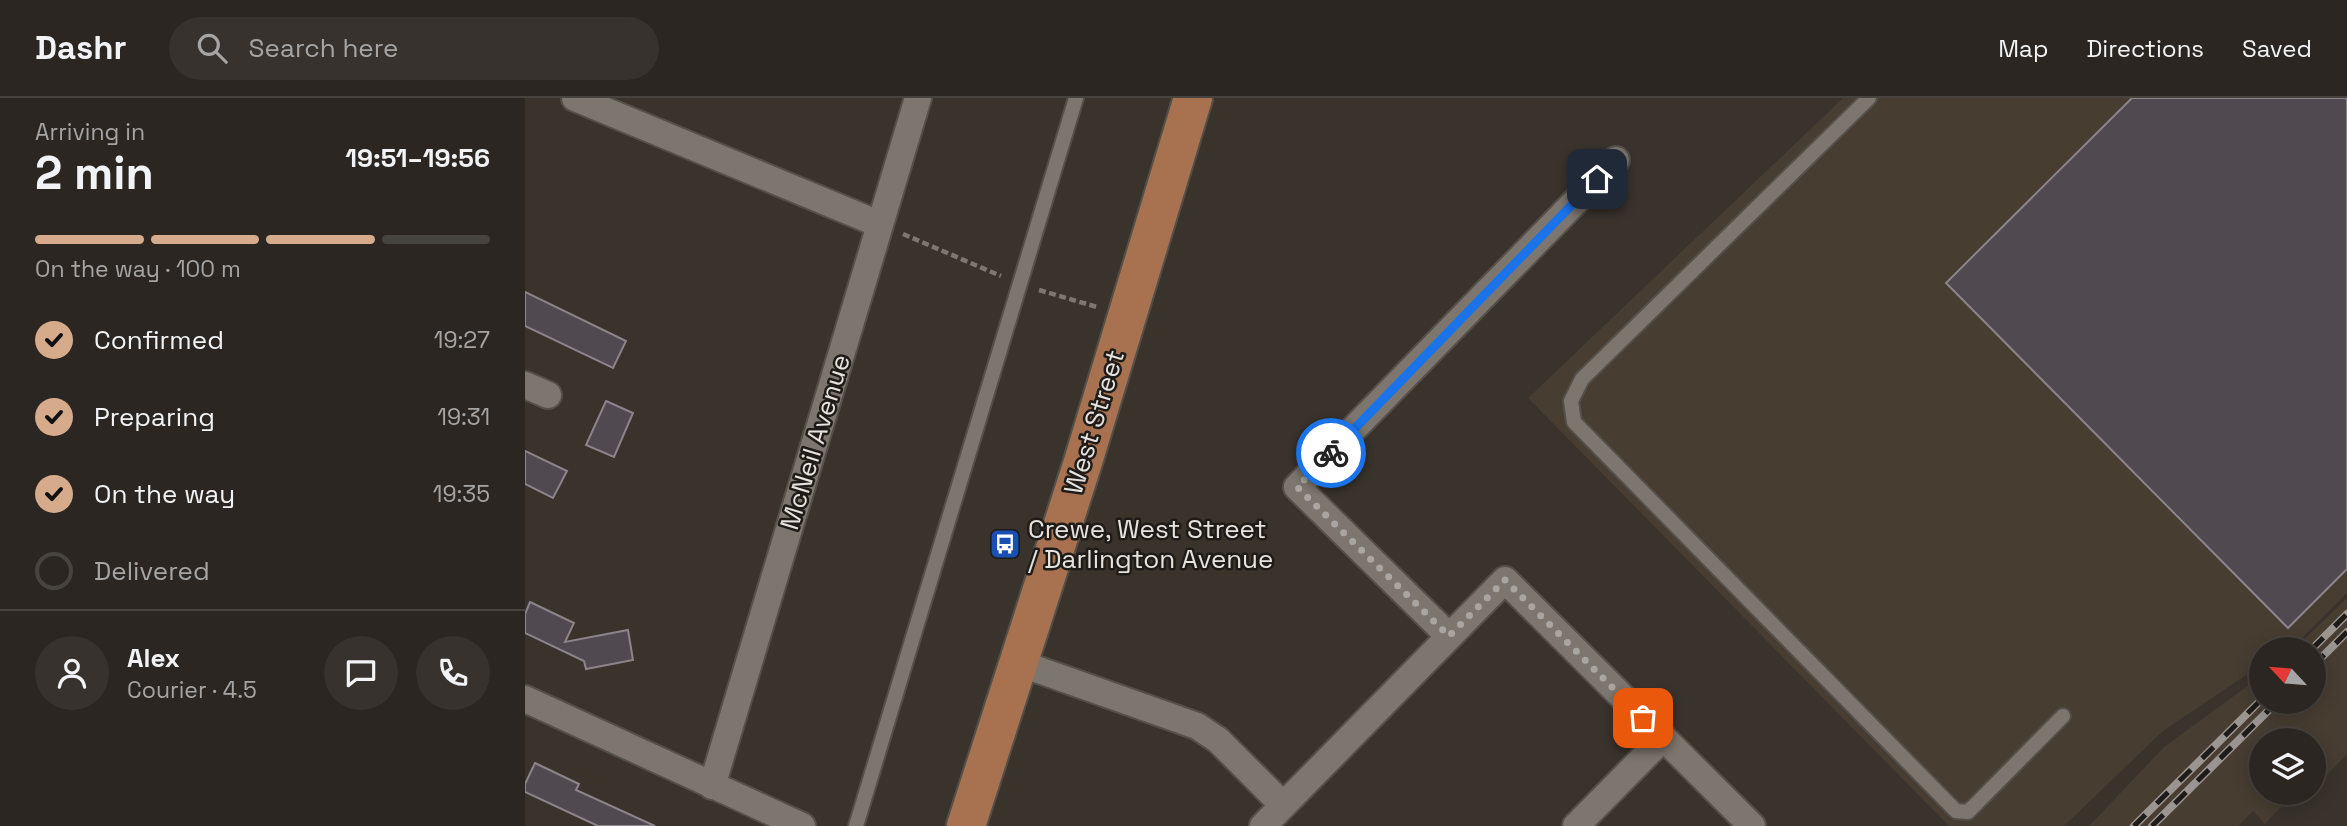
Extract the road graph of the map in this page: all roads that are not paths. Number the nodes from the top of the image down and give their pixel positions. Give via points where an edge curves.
1 (575, 98) edge
2 (918, 98) edge
3 (1076, 98) edge
4 (1193, 98) edge
5 (1869, 98) edge
6 (616, 107) edge
7 (1616, 160) dead end
8 (880, 224) junction
9 (1449, 636) junction
10 (1019, 663) junction
11 (525, 699) edge
12 (2063, 716) dead end
13 (1663, 737) junction
14 (712, 786) junction
15 (1283, 805) junction
16 (802, 826) edge
17 (856, 826) edge
18 (966, 826) edge
19 (1263, 826) edge
20 (1576, 826) edge
21 (1752, 826) edge

1 - 6 street
2 - 8 street, McNeil Avenue
3 - 17 lane
4 - 10 main road, West Street
5 - 12 lane via 1582,379 1571,401 1574,422 1957,811 1968,812
6 - 8 street
7 - 9 street via 1297,487
8 - 14 street, McNeil Avenue
9 - 13 street via 1505,580
9 - 15 street
10 - 15 street via 1197,726 1218,740
10 - 18 main road, West Street
11 - 14 street
13 - 20 street
13 - 21 street
14 - 16 street
15 - 19 street

